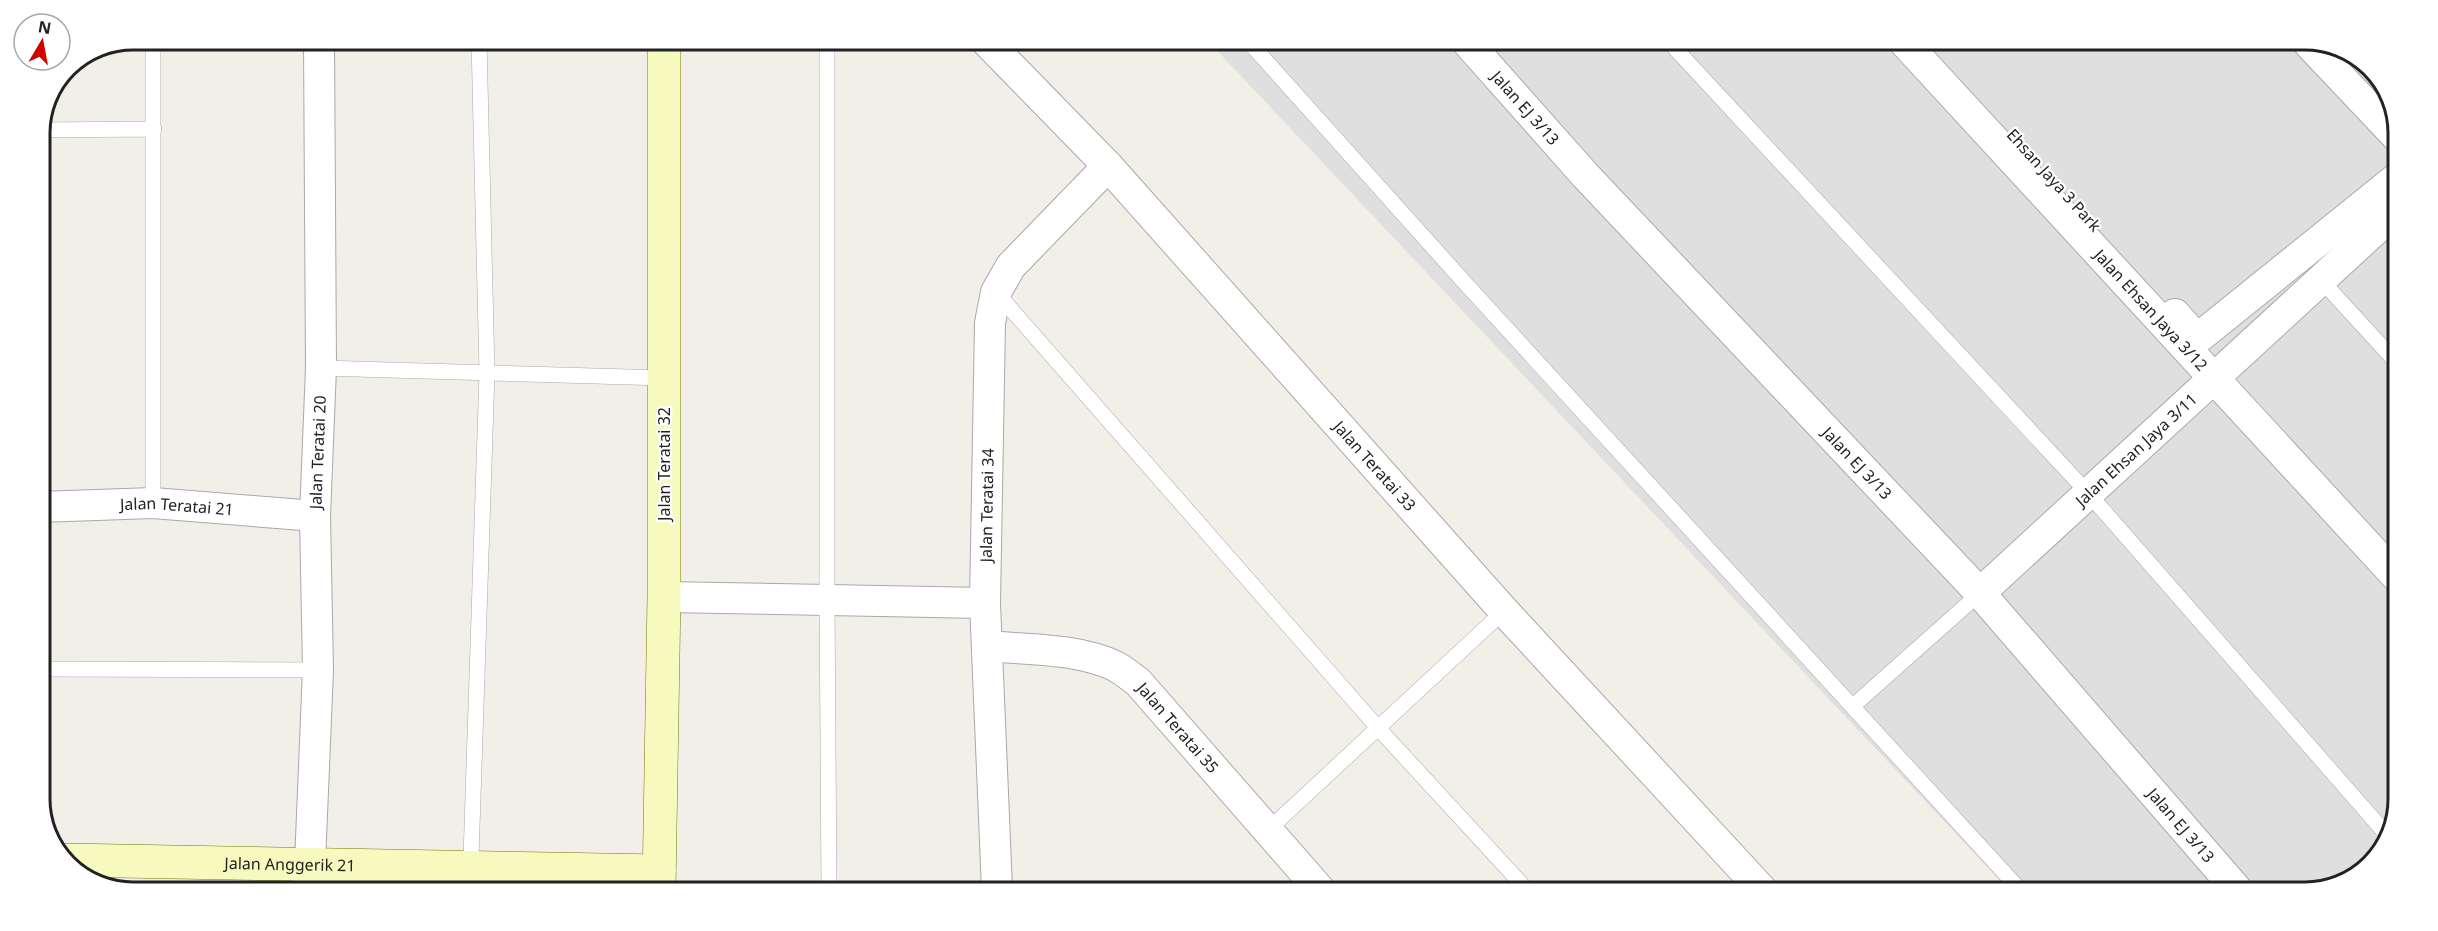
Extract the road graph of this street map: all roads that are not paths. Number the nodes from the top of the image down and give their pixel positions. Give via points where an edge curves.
1 (153, 50) edge
2 (319, 50) edge
3 (478, 50) edge
4 (664, 50) edge
5 (826, 50) edge
6 (995, 50) edge
7 (1256, 50) edge
8 (1474, 50) edge
9 (1677, 50) edge
10 (1911, 50) edge
11 (1936, 50) edge
12 (2316, 50) edge
13 (2388, 127) edge
14 (154, 129) junction
15 (50, 130) edge
16 (1108, 166) junction
17 (2388, 185) edge
18 (2388, 218) edge
19 (2321, 280) junction
20 (996, 292) junction
21 (2388, 353) edge
22 (321, 368) junction
23 (487, 373) junction
24 (664, 378) junction
25 (2214, 379) junction
26 (2088, 493) junction
27 (153, 503) junction
28 (50, 507) edge
29 (315, 516) junction
30 (2388, 567) edge
31 (1980, 593) junction
32 (664, 597) junction
33 (826, 600) junction
34 (986, 603) junction
35 (1504, 611) junction
36 (988, 646) junction
37 (50, 669) edge
38 (318, 670) junction
39 (1853, 706) junction
40 (1378, 728) junction
41 (2382, 829) edge
42 (1267, 831) junction
43 (78, 861) edge
44 (309, 876) edge
45 (470, 878) edge
46 (659, 879) edge
47 (830, 882) edge
48 (997, 882) edge
49 (1313, 882) edge
50 (1520, 882) edge
51 (1755, 882) edge
52 (2012, 882) edge
53 (2230, 882) edge

1 - 14 lane
2 - 22 street, Jalan Teratai 20
3 - 23 lane
4 - 24 street, Jalan Teratai 32
5 - 33 lane
6 - 16 street, Jalan Teratai 33
7 - 39 lane
8 - 31 street, Jalan EJ 3/13 via 1585,174
9 - 26 lane
10 - 25 street, Jalan Ehsan Jaya 3/12
11 - 17 street, Ehsan Jaya 3 Park via 2197,339
12 - 13 street
14 - 15 lane
14 - 27 lane
16 - 20 street, Jalan Teratai 34 via 1011,266
16 - 35 street, Jalan Teratai 33
18 - 19 street, Jalan Ehsan Jaya 3/11
19 - 21 lane
19 - 25 street, Jalan Ehsan Jaya 3/11
20 - 34 street, Jalan Teratai 34 via 990,323
20 - 40 lane
22 - 23 lane
22 - 29 street, Jalan Teratai 20
23 - 24 lane
23 - 45 lane
24 - 32 street, Jalan Teratai 32
25 - 26 street, Jalan Ehsan Jaya 3/11
25 - 30 street, Jalan Ehsan Jaya 3/12
26 - 31 street, Jalan Ehsan Jaya 3/11
26 - 41 lane
27 - 28 street, Jalan Teratai 21
27 - 29 street, Jalan Teratai 21
29 - 38 street, Jalan Teratai 20
31 - 39 lane
31 - 53 street, Jalan EJ 3/13
32 - 33 street
32 - 46 street, Jalan Teratai 32
33 - 34 street
33 - 47 lane
34 - 36 street, Jalan Teratai 34
35 - 40 lane
35 - 51 street, Jalan Teratai 33
36 - 42 street, Jalan Teratai 35 via 1072,653 1117,667 1138,682
36 - 48 street, Jalan Teratai 34
37 - 38 lane
38 - 44 street, Jalan Teratai 20
39 - 52 lane
40 - 42 lane
40 - 50 lane
42 - 49 street, Jalan Teratai 35
43 - 44 street, Jalan Anggerik 21
44 - 45 street, Jalan Anggerik 21
45 - 46 street, Jalan Anggerik 21

